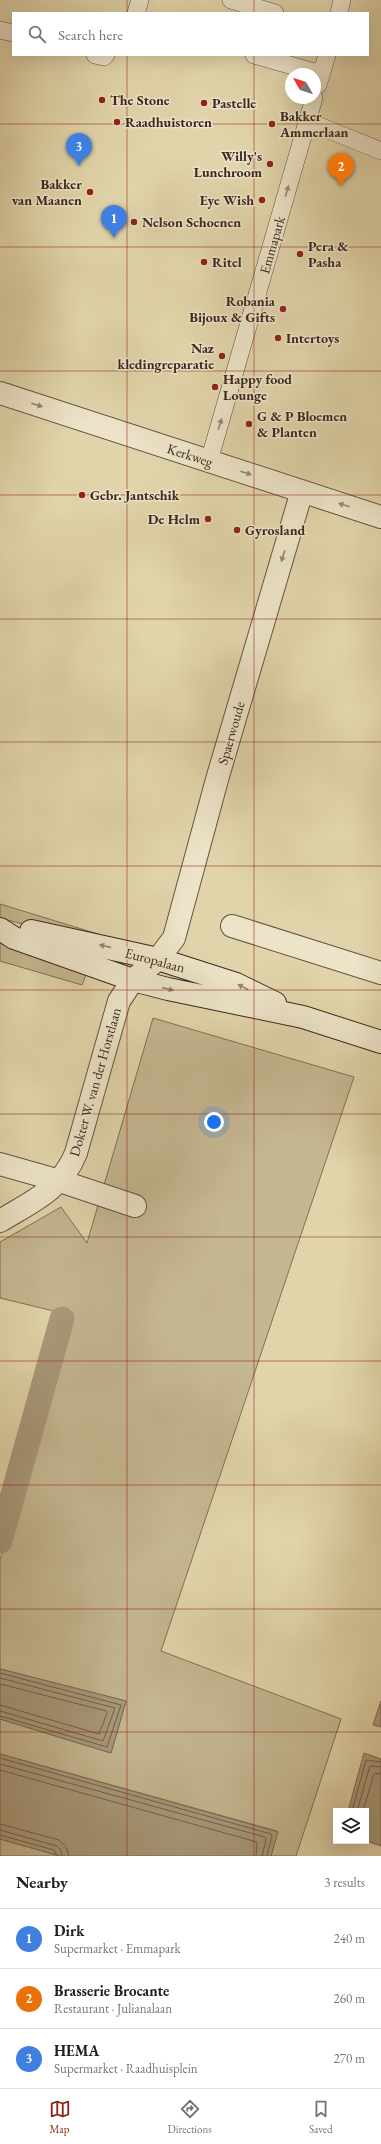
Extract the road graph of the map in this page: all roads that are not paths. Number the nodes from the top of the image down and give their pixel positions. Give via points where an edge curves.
1 (140, 0) edge
2 (231, 0) edge
3 (342, 0) edge
4 (136, 12) edge
5 (272, 12) edge
6 (339, 12) edge
7 (0, 30) edge
8 (12, 33) edge
9 (258, 56) edge
10 (327, 56) edge
11 (300, 68) edge
12 (321, 74) edge
13 (312, 104) edge
14 (307, 122) junction
15 (381, 151) edge
16 (0, 393) edge
17 (209, 461) junction
18 (302, 491) junction
19 (381, 517) edge
20 (232, 926) dead end
21 (0, 929) edge
22 (147, 969) junction
23 (381, 973) edge
24 (302, 1017) junction
25 (381, 1042) edge
26 (0, 1164) edge
27 (60, 1181) junction
28 (135, 1206) dead end
29 (0, 1221) edge

1 - 4 street
2 - 5 street
3 - 6 street
7 - 8 street
9 - 11 street
10 - 12 street
13 - 14 street, Emmapark
14 - 15 street
17 -> 14 street, Emmapark
16 -> 17 street, Kerkweg
17 -> 18 street, Kerkweg
19 -> 18 street, Kerkweg
18 -> 22 street, Spaerwoude via 218,776 182,915 174,938
20 - 23 street
21 - 22 street, Europalaan via 14,938
22 -> 21 street, Europalaan via 74,939 13,928
24 -> 22 street, Europalaan via 236,984
22 -> 24 street, Europalaan via 168,989
22 - 27 street, Dokter W. van der Horstlaan via 119,1001 76,1153
24 - 25 street, Europalaan
26 - 27 street
27 - 28 street
27 - 29 street, Dokter W. van der Horstlaan

